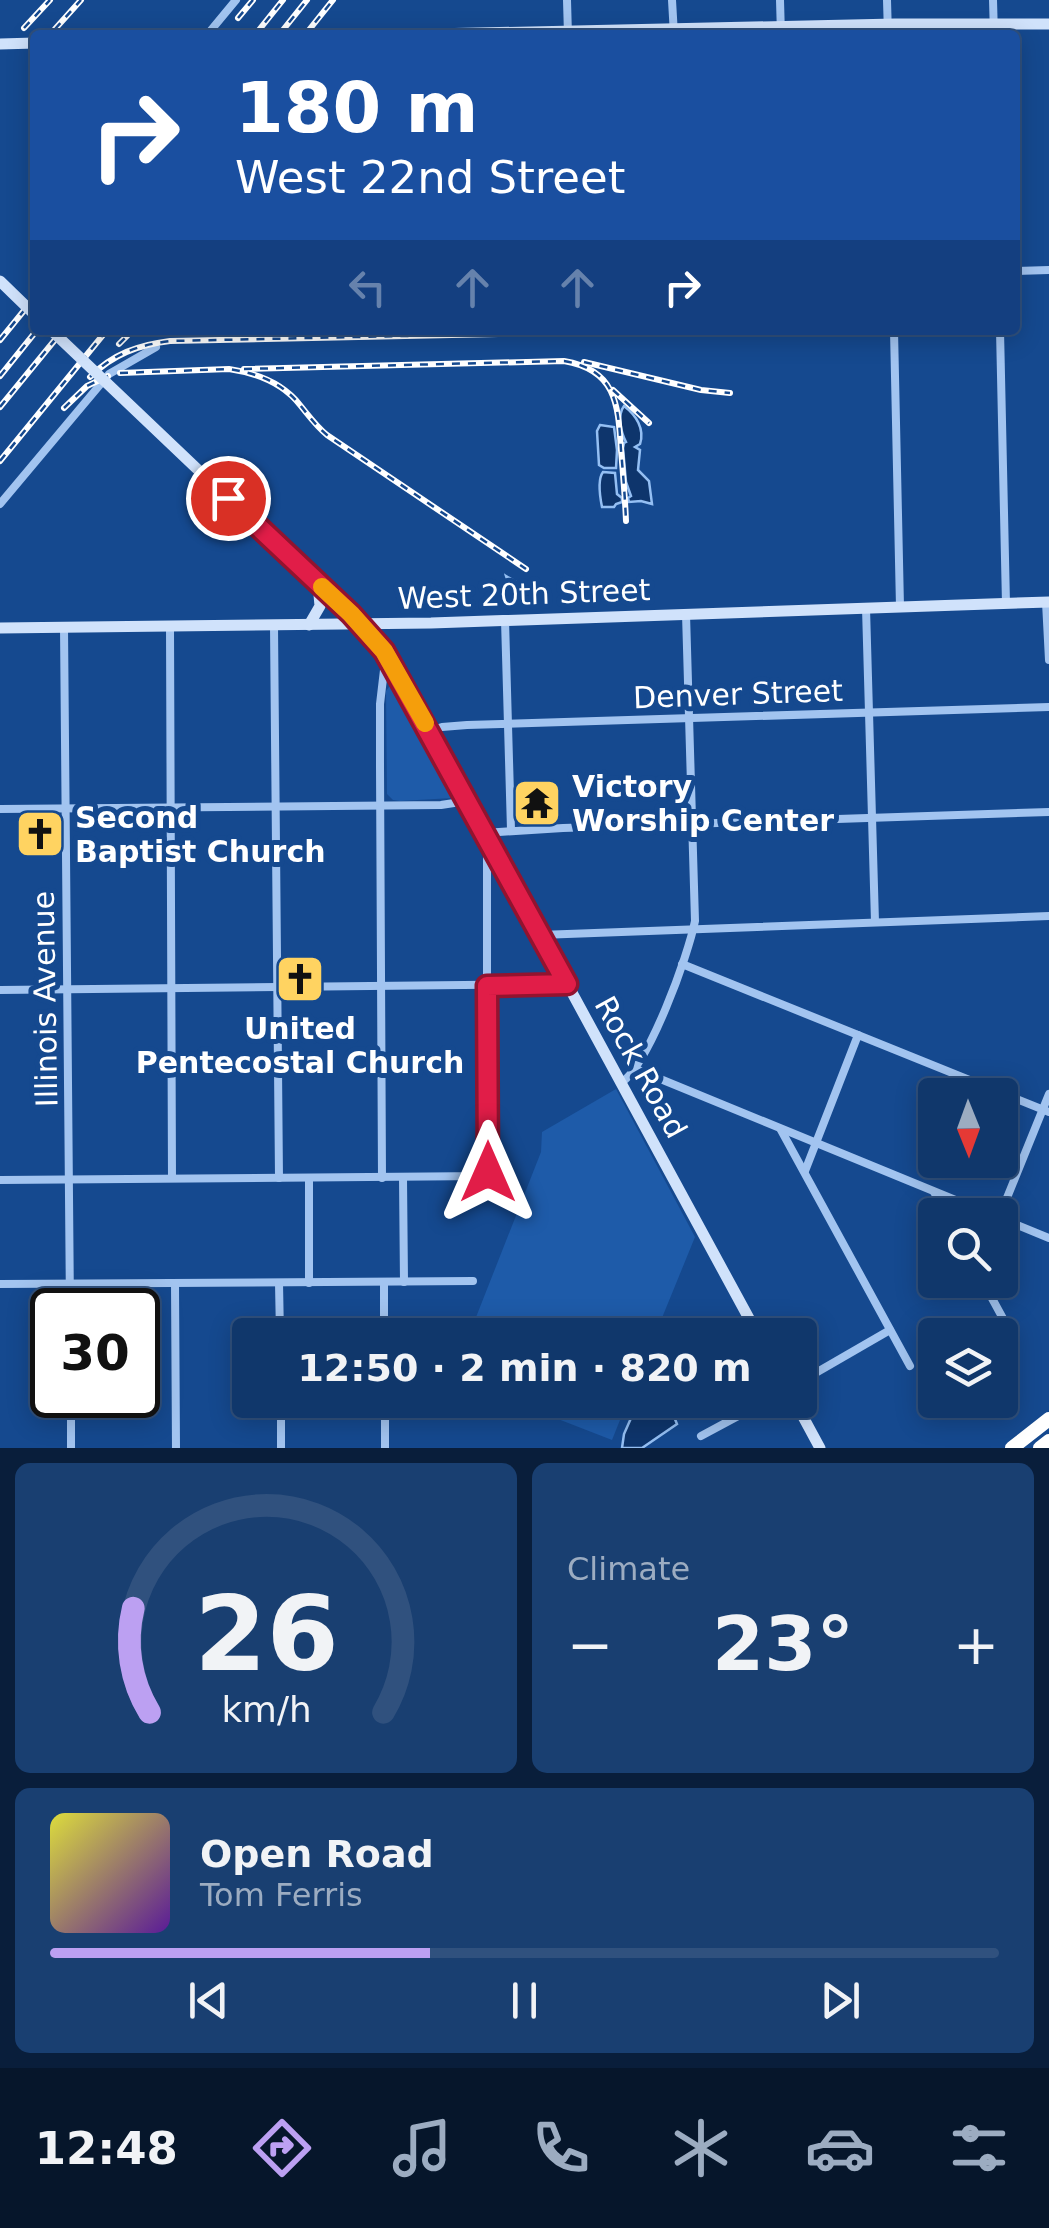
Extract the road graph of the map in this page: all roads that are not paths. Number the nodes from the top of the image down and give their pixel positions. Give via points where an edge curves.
1 (236, 0) edge
2 (567, 0) edge
3 (672, 0) edge
4 (780, 0) edge
5 (887, 0) edge
6 (993, 0) edge
7 (1049, 21) edge
8 (994, 26) edge
9 (211, 30) edge
10 (568, 30) edge
11 (673, 30) edge
12 (781, 30) edge
13 (888, 30) edge
14 (30, 43) edge
15 (0, 44) edge
16 (1049, 270) edge
17 (1020, 271) edge
18 (0, 282) edge
19 (30, 311) edge
20 (55, 335) edge
21 (894, 335) edge
22 (1000, 335) edge
23 (156, 347) dead end
24 (0, 504) edge
25 (318, 583) junction
26 (1048, 602) edge
27 (1006, 604) junction
28 (900, 607) junction
29 (866, 608) junction
30 (686, 614) junction
31 (505, 620) junction
32 (360, 624) junction
33 (309, 625) junction
34 (274, 626) junction
35 (64, 627) junction
36 (170, 627) junction
37 (0, 628) edge
38 (1049, 660) edge
39 (384, 670) dead end
40 (1049, 707) edge
41 (870, 712) junction
42 (690, 718) junction
43 (508, 724) junction
44 (430, 731) junction
45 (467, 801) junction
46 (380, 805) junction
47 (275, 807) junction
48 (66, 808) junction
49 (172, 808) junction
50 (0, 809) edge
51 (1049, 812) edge
52 (873, 818) junction
53 (693, 823) junction
54 (511, 830) junction
55 (484, 833) junction
56 (487, 858) dead end
57 (1049, 916) edge
58 (876, 922) junction
59 (694, 928) junction
60 (540, 935) junction
61 (682, 964) junction
62 (567, 984) junction
63 (381, 986) junction
64 (487, 986) junction
65 (172, 988) junction
66 (277, 988) junction
67 (68, 989) junction
68 (0, 990) edge
69 (858, 1036) junction
70 (636, 1069) junction
71 (621, 1083) junction
72 (1049, 1094) edge
73 (1045, 1111) edge
74 (781, 1130) junction
75 (815, 1144) junction
76 (804, 1172) junction
77 (172, 1178) junction
78 (279, 1178) junction
79 (309, 1178) junction
80 (382, 1178) junction
81 (403, 1178) junction
82 (69, 1179) junction
83 (0, 1180) edge
84 (934, 1192) junction
85 (937, 1198) edge
86 (949, 1198) edge
87 (1008, 1198) edge
88 (1018, 1225) edge
89 (1049, 1238) edge
90 (473, 1281) dead end
91 (384, 1282) junction
92 (404, 1282) junction
93 (279, 1283) junction
94 (309, 1283) junction
95 (0, 1284) edge
96 (70, 1284) junction
97 (175, 1284) junction
98 (70, 1288) edge
99 (280, 1318) edge
100 (384, 1318) edge
101 (749, 1318) edge
102 (890, 1330) junction
103 (910, 1366) dead end
104 (817, 1372) edge
105 (71, 1418) edge
106 (281, 1418) edge
107 (385, 1418) edge
108 (735, 1418) edge
109 (804, 1418) edge
110 (1049, 1418) edge
111 (702, 1436) dead end
112 (1049, 1441) edge
113 (71, 1448) edge
114 (176, 1448) edge
115 (281, 1448) edge
116 (386, 1448) edge
117 (820, 1448) edge
118 (1012, 1448) edge
119 (1040, 1448) edge

1 - 9 street
2 - 10 street
3 - 11 street
4 - 12 street
5 - 13 street
6 - 8 street
7 - 8 street
8 - 13 street
14 - 15 street
16 - 17 street
18 - 19 street, bridge
20 - 25 street, Rock Road, bridge
21 - 28 street
22 - 27 street
23 - 24 street via 106,376
25 - 32 street, Rock Road
25 - 33 street via 320,606
26 - 27 street, West 20th Street
26 - 38 street
27 - 28 street, West 20th Street
28 - 29 street, West 20th Street
29 - 30 street, West 20th Street
29 - 41 street
30 - 31 street, West 20th Street
30 - 42 street
31 - 32 street, West 20th Street
31 - 43 street
32 - 33 street, West 20th Street
32 - 44 street, Rock Road via 394,665
33 - 34 street, West 20th Street
34 - 36 street, West 20th Street
34 - 47 street
35 - 36 street, West 20th Street
35 - 37 street, West 20th Street
35 - 48 street, Illinois Avenue
36 - 49 street
39 - 46 street
40 - 41 street, Denver Street
41 - 42 street, Denver Street
41 - 52 street
42 - 43 street, Denver Street
42 - 53 street
43 - 44 street, Denver Street
43 - 54 street
44 - 45 street, Rock Road
45 - 46 street
45 - 55 street, Rock Road
46 - 47 street
46 - 63 street
47 - 49 street
47 - 66 street
48 - 49 street
48 - 50 street
48 - 67 street, Illinois Avenue
49 - 65 street
51 - 52 street
52 - 53 street
52 - 58 street
53 - 54 street
53 - 59 street
54 - 55 street
55 - 60 street, Rock Road
56 - 64 street
57 - 58 street
58 - 59 street
59 - 60 street
59 - 61 street
60 - 62 street, Rock Road
61 - 69 street
61 - 70 street
62 - 64 street
62 - 71 street, Rock Road
63 - 64 street
63 - 66 street
63 - 80 street
64 - 81 street via 486,1174
65 - 66 street
65 - 67 street
65 - 77 street
66 - 78 street
67 - 68 street
67 - 82 street, Illinois Avenue
69 - 73 street
69 - 75 street
70 - 71 street
70 - 74 street
71 - 101 street, Rock Road
72 - 73 street
73 - 87 street
74 - 75 street
74 - 76 street
75 - 76 street
75 - 84 street
76 - 102 street
77 - 78 street
77 - 82 street
78 - 79 street
79 - 80 street
79 - 94 street
80 - 81 street
81 - 92 street
82 - 83 street
82 - 96 street, Illinois Avenue
84 - 85 street
84 - 86 street
88 - 89 street
90 - 92 street
91 - 92 street
91 - 94 street
91 - 100 street
93 - 94 street
93 - 97 street
93 - 99 street
95 - 96 street
96 - 97 street
96 - 98 street, Illinois Avenue
97 - 114 street
102 - 103 street
102 - 104 street
105 - 113 street
106 - 115 street
107 - 116 street
108 - 111 street
109 - 117 street
110 - 118 highway
112 - 119 highway

